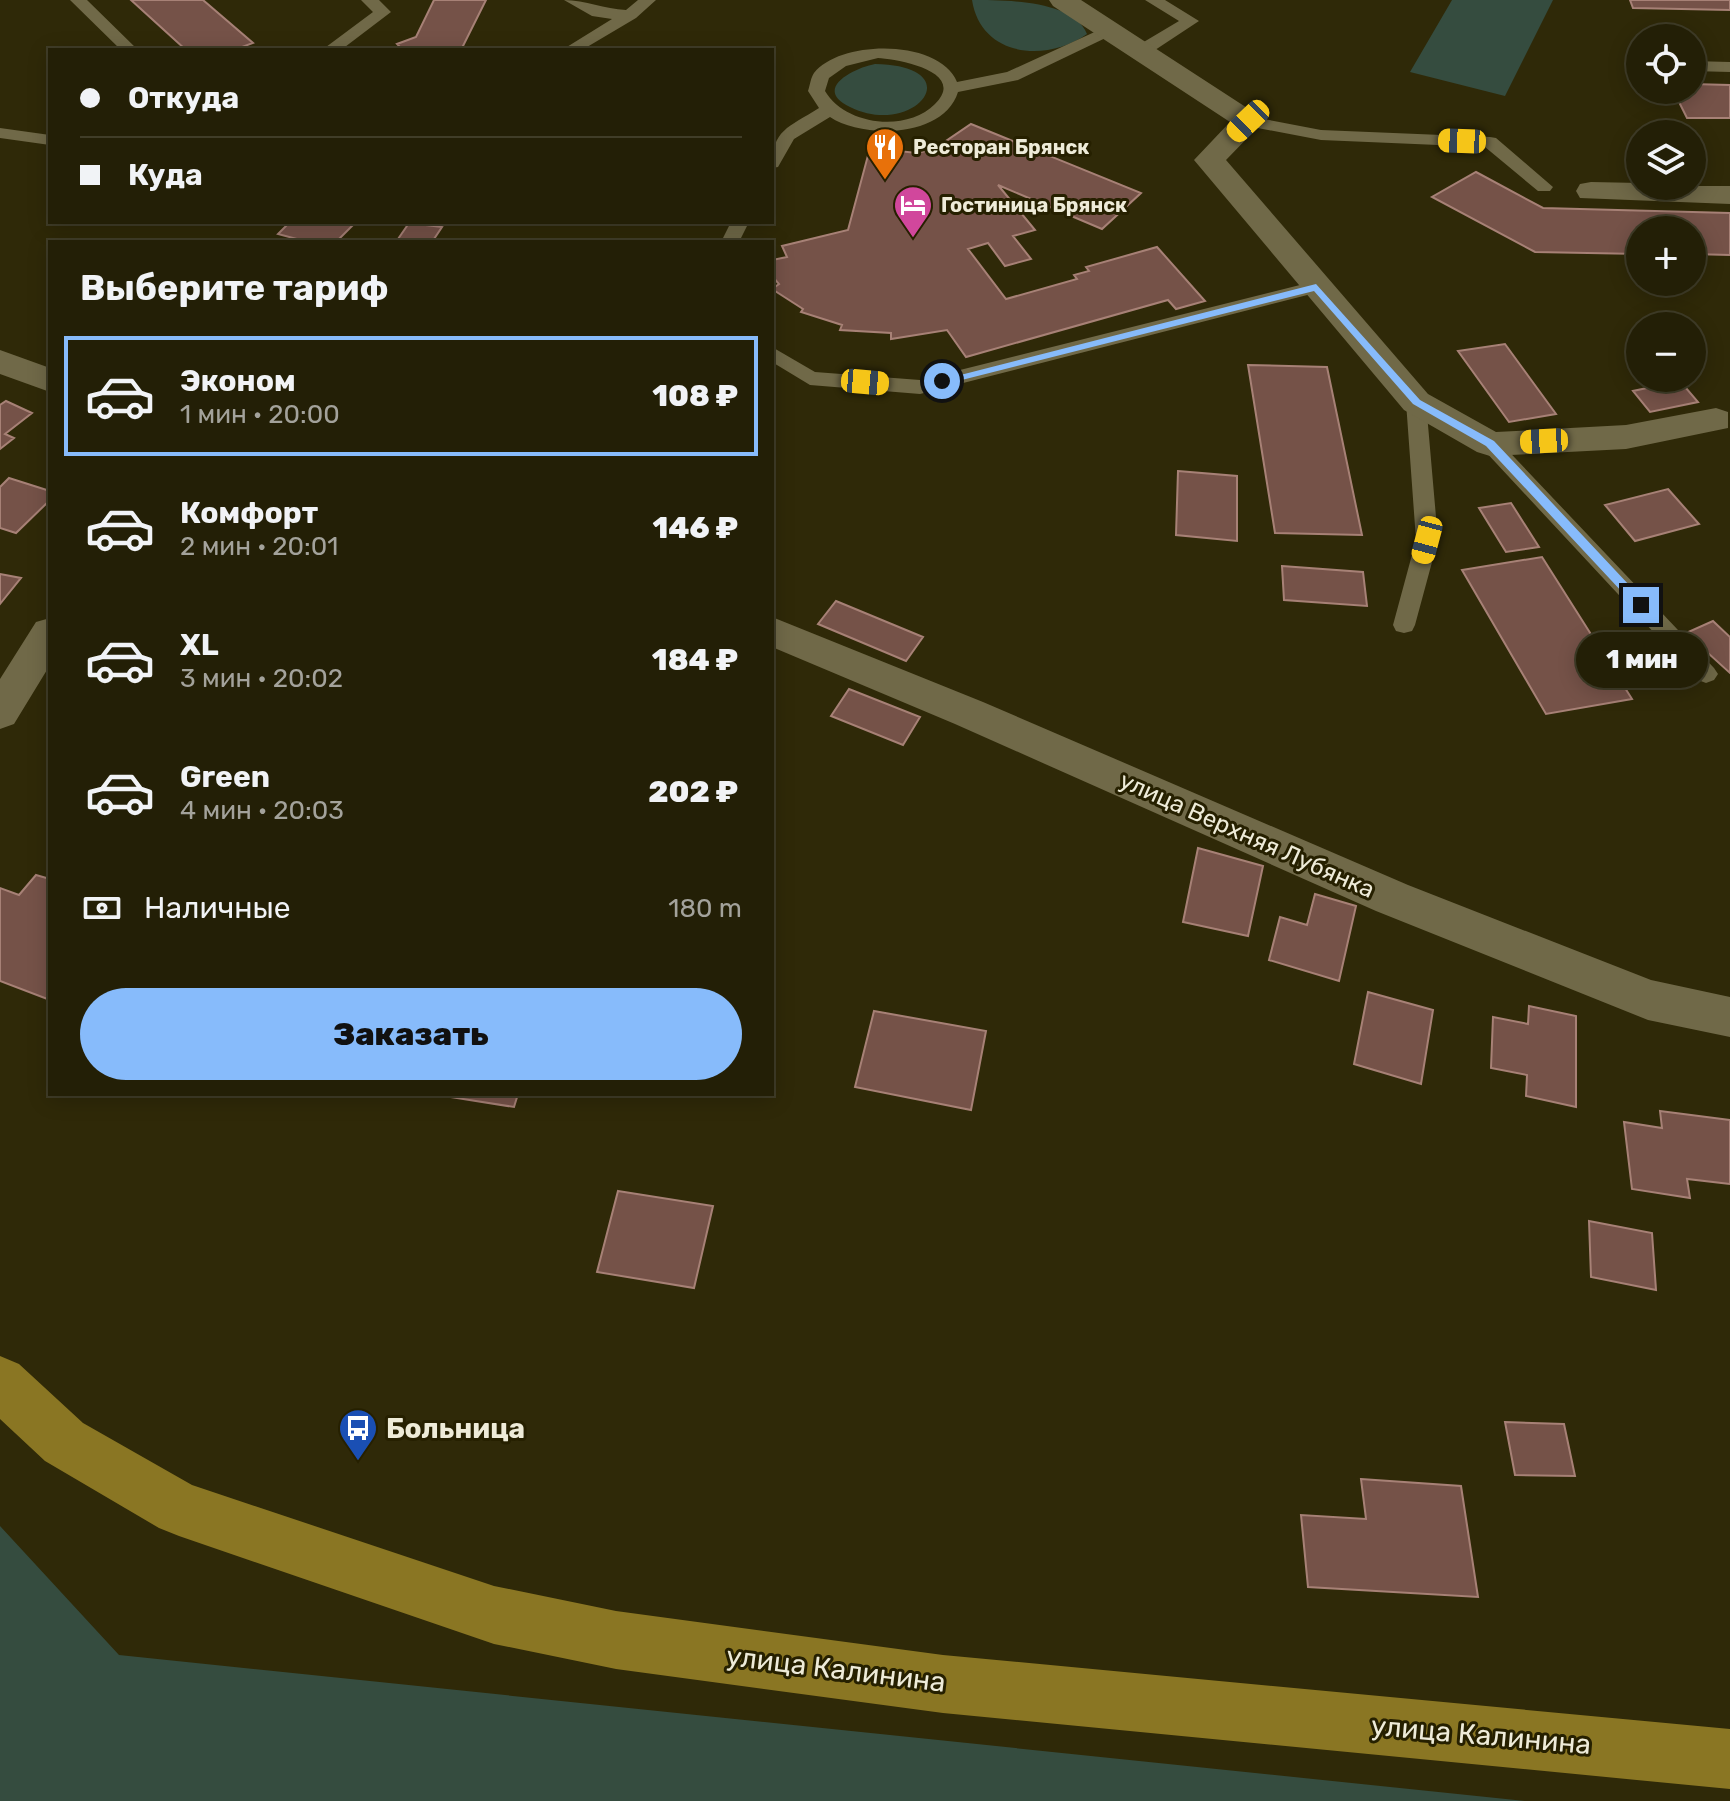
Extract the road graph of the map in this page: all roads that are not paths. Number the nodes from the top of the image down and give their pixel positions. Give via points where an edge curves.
1 (78, 0) edge
2 (369, 0) edge
3 (572, 0) edge
4 (648, 0) edge
5 (1063, 0) edge
6 (1153, 0) edge
7 (630, 15) junction
8 (1112, 29) junction
9 (128, 48) edge
10 (333, 48) edge
11 (573, 48) edge
12 (1143, 50) junction
13 (1706, 66) edge
14 (1730, 67) edge
15 (950, 89) junction
16 (828, 110) junction
17 (1248, 121) junction
18 (0, 133) edge
19 (48, 140) edge
20 (774, 159) edge
21 (1544, 187) dead end
22 (1591, 191) dead end
23 (1730, 195) edge
24 (1316, 287) junction
25 (774, 354) edge
26 (0, 361) edge
27 (48, 380) edge
28 (1416, 402) junction
29 (1716, 420) dead end
30 (1490, 444) junction
31 (1404, 625) dead end
32 (774, 632) edge
33 (48, 635) edge
34 (1706, 674) dead end
35 (0, 713) edge
36 (1730, 1017) edge
37 (0, 1383) edge
38 (1730, 1759) edge

1 - 9 lane
2 - 10 lane via 383,12
3 - 7 lane via 598,13
4 - 7 lane
5 - 8 street
6 - 12 lane via 1191,21
7 - 11 lane
8 - 12 street
8 - 15 lane via 1012,76
12 - 17 street
13 - 14 lane
15 - 16 lane via 936,112 899,126 854,123
15 - 16 lane via 946,77 919,59 857,55 824,71 816,82 816,94
16 - 20 lane via 787,136
17 - 21 lane via 1321,135 1490,142
17 - 24 street via 1209,160
18 - 19 lane
22 - 23 street
24 - 25 lane via 920,387 810,378
24 - 28 street
26 - 27 street
28 - 30 street
28 - 31 lane via 1427,540
29 - 30 street via 1626,437
30 - 34 lane
32 - 36 street, улица Верхняя Лубянка via 1392,898 1648,1000
33 - 35 street
37 - 38 main road, улица Калинина via 64,1442 179,1508 494,1615 616,1640 943,1684

